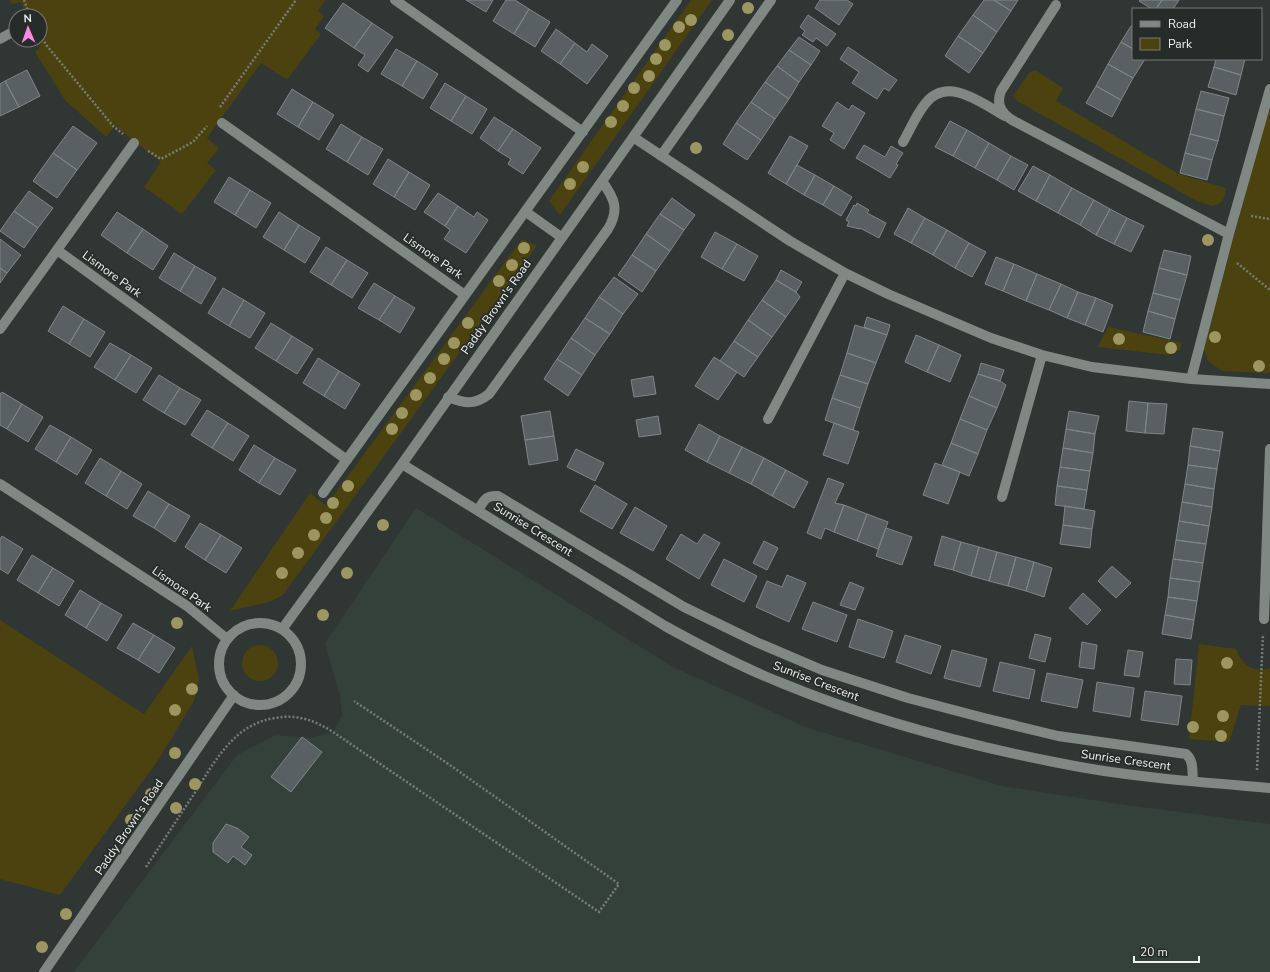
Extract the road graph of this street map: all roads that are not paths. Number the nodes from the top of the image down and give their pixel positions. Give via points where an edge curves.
1 (395, 0) edge
2 (677, 0) edge
3 (730, 0) edge
4 (771, 0) edge
5 (1056, 5) dead end
6 (1270, 89) edge
7 (1012, 120) junction
8 (222, 123) dead end
9 (583, 132) junction
10 (632, 137) junction
11 (903, 142) dead end
12 (134, 143) road end
13 (661, 156) junction
14 (602, 181) junction
15 (526, 212) junction
16 (1229, 234) junction
17 (561, 237) junction
18 (57, 250) junction
19 (844, 272) junction
20 (465, 295) junction
21 (0, 329) edge
22 (1042, 355) junction
23 (1191, 379) junction
24 (1270, 384) edge
25 (448, 397) junction
26 (768, 420) dead end
27 (1270, 449) edge
28 (346, 460) junction
29 (402, 464) junction
30 (0, 484) edge
31 (323, 493) dead end
32 (1002, 497) dead end
33 (478, 510) junction
34 (1264, 619) road end
35 (283, 628) junction
36 (227, 639) junction
37 (234, 695) junction
38 (1193, 782) junction
39 (1270, 788) edge
40 (44, 972) edge

1 - 9 street
2 - 9 street, Lismore Park
3 - 10 street, Paddy Brown's Road
4 - 13 street
5 - 7 street via 999,97 1001,109
6 - 16 street
7 - 11 street via 963,93 941,92 924,104
7 - 16 street
8 - 20 street, Lismore Park
9 - 15 street, Lismore Park
10 - 13 street
10 - 14 street, Paddy Brown's Road
12 - 18 street
13 - 19 street via 790,241
14 - 17 street, Paddy Brown's Road
14 - 25 street via 614,201 614,215 608,229 488,394 482,400 465,403
15 - 17 street
15 - 20 street, Lismore Park
16 - 23 street
17 - 25 street, Paddy Brown's Road
18 - 21 street
18 - 28 street, Lismore Park
19 - 22 street via 940,317
19 - 26 street
20 - 28 street
22 - 23 street via 1099,368
22 - 32 street
23 - 24 street
25 - 29 street, Paddy Brown's Road
27 - 34 street
28 - 31 street
29 - 33 street, Sunrise Crescent
29 - 35 street, Paddy Brown's Road
30 - 36 street, Lismore Park via 187,606
33 - 38 street, Sunrise Crescent via 691,641 751,670 822,699 908,726 1012,753 1074,766
33 - 38 street via 485,499 491,495 498,496 684,607 822,670 908,698 1058,736 1186,754 1192,764
35 - 36 street via 271,624 246,625
35 - 37 street via 294,641 301,656 299,678 294,688 272,703 259,705 246,703
36 - 37 street via 221,651 220,676
37 - 40 street, Paddy Brown's Road
38 - 39 street, Sunrise Crescent

